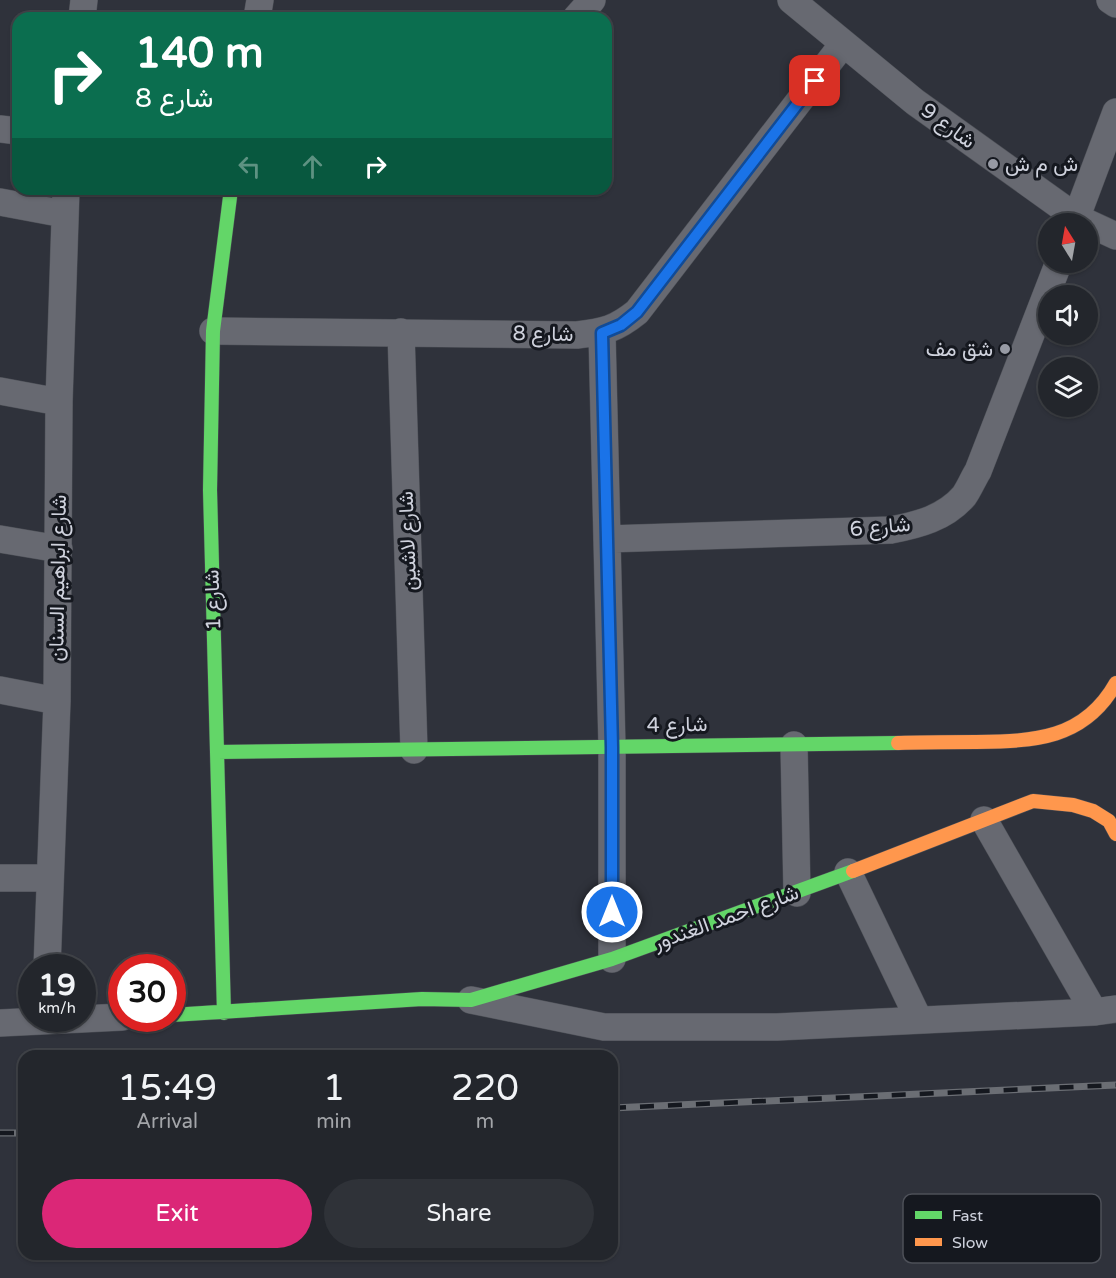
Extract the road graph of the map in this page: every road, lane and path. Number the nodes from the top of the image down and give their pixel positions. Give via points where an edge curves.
1 (592, 0) edge
2 (791, 0) edge
3 (1110, 0) edge
4 (1116, 4) edge
5 (581, 12) edge
6 (843, 44) junction
7 (1116, 112) edge
8 (230, 195) edge
9 (0, 202) edge
10 (65, 202) edge
11 (1065, 213) edge
12 (1079, 213) edge
13 (1098, 229) edge
14 (1116, 236) edge
15 (1055, 273) edge
16 (213, 331) junction
17 (401, 332) junction
18 (602, 333) junction
19 (0, 391) edge
20 (59, 402) junction
21 (0, 539) edge
22 (607, 539) junction
23 (59, 549) junction
24 (1116, 683) edge
25 (0, 690) edge
26 (57, 701) junction
27 (794, 745) junction
28 (612, 747) junction
29 (414, 750) junction
30 (217, 752) junction
31 (984, 820) junction
32 (1116, 834) edge
33 (848, 872) junction
34 (0, 878) edge
35 (50, 878) junction
36 (797, 893) junction
37 (47, 954) edge
38 (612, 959) junction
39 (471, 1000) junction
40 (1105, 1011) edge
41 (224, 1013) junction
42 (186, 1014) edge
43 (919, 1020) junction
44 (18, 1022) edge
45 (0, 1023) edge

1 - 5 street
2 - 6 street, شارع 9
3 - 4 street
6 - 11 street, شارع 9
6 - 18 street, شارع 8 via 637,312
7 - 12 street
8 - 16 street, شارع 1
9 - 10 street
10 - 20 street, شارع ابراهيم السنان
13 - 14 street, شارع 9
15 - 22 street, شارع 6 via 978,471 963,496 941,516 891,530
16 - 17 street, شارع 8
16 - 30 street, شارع 1 via 210,490
17 - 18 street, شارع 8
17 - 29 street, شارع لاشين
18 - 22 street
19 - 20 street
20 - 23 street, شارع ابراهيم السنان
21 - 23 street
22 - 28 street
23 - 26 street, شارع ابراهيم السنان
24 - 27 street, شارع 4 via 1095,711 1071,727 1045,737 984,742
25 - 26 street
26 - 35 street, شارع ابراهيم السنان
27 - 28 street, شارع 4
27 - 36 street
28 - 29 street, شارع 4
28 - 38 street
29 - 30 street, شارع 4
30 - 41 street, شارع 1
31 - 32 street, شارع احمد الغندور via 1033,801 1062,802 1091,810 1110,821
31 - 33 street, شارع احمد الغندور
31 - 40 street
33 - 36 street, شارع احمد الغندور
33 - 43 street
34 - 35 street
35 - 37 street, شارع ابراهيم السنان
36 - 38 street, شارع احمد الغندور
38 - 39 street, شارع احمد الغندور
39 - 41 street, شارع احمد الغندور via 422,999
39 - 43 street via 604,1027 777,1027
40 - 43 street
41 - 42 street, شارع احمد الغندور
44 - 45 street

